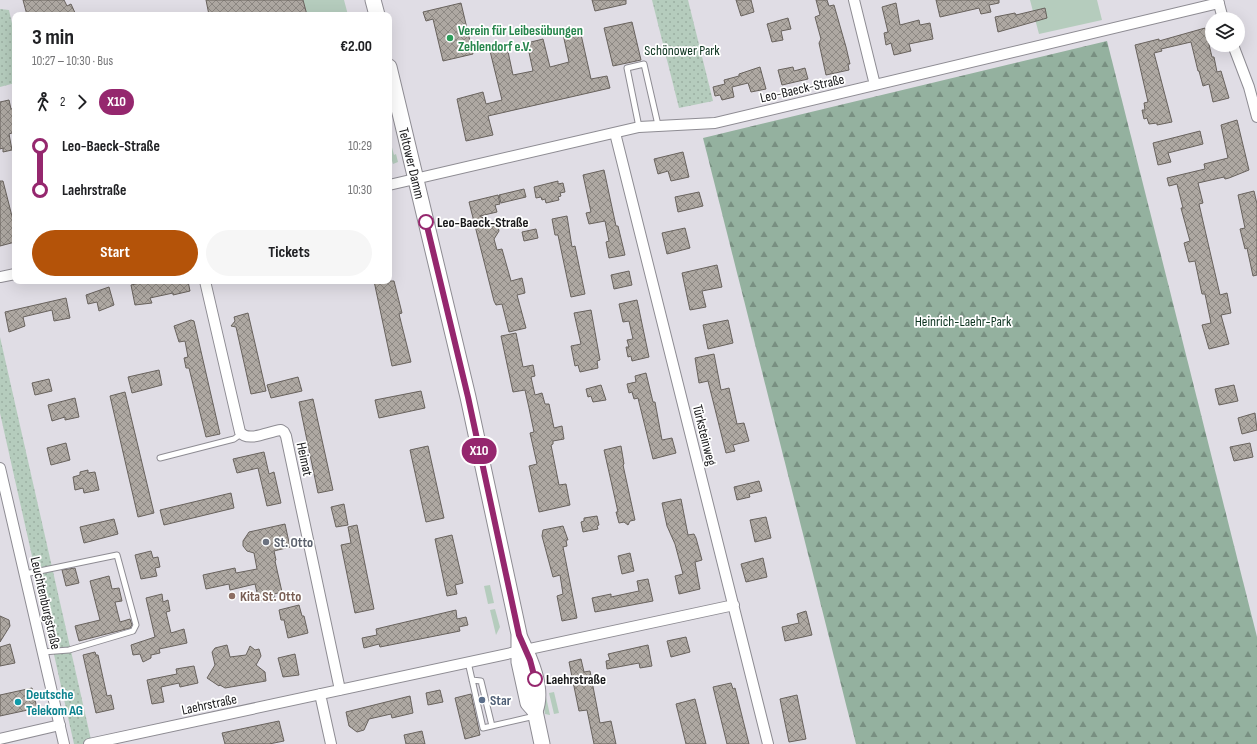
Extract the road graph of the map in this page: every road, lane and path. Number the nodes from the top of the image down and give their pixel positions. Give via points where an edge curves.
1 (372, 0) edge
2 (854, 0) edge
3 (1219, 2) edge
4 (376, 12) edge
5 (1221, 12) edge
6 (1236, 52) edge
7 (392, 79) edge
8 (875, 85) junction
9 (1255, 102) edge
10 (1257, 117) edge
11 (658, 125) junction
12 (640, 127) junction
13 (615, 133) junction
14 (416, 179) junction
15 (392, 184) edge
16 (12, 275) edge
17 (0, 277) edge
18 (206, 284) edge
19 (241, 434) junction
20 (160, 458) dead end
21 (0, 468) edge
22 (25, 574) junction
23 (734, 605) junction
24 (522, 651) junction
25 (43, 652) junction
26 (468, 662) junction
27 (472, 680) junction
28 (340, 690) junction
29 (320, 694) junction
30 (536, 714) junction
31 (60, 725) junction
32 (492, 726) junction
33 (0, 739) edge
34 (64, 744) edge
35 (89, 744) edge
36 (331, 744) edge
37 (542, 744) edge
38 (768, 744) edge

1 - 4 main road
2 - 8 street
3 - 5 street
3 - 8 street, Leo-Baeck-Straße
6 - 9 street
7 - 14 main road, Teltower Damm
8 - 11 street, Leo-Baeck-Straße via 715,123 695,126
9 - 10 street
11 - 12 street, Leo-Baeck-Straße
11 - 12 lane via 644,64 627,68
12 - 13 street, Leo-Baeck-Straße
13 - 14 street, Leo-Baeck-Straße
13 - 23 street, Türksteinweg
14 - 15 street, Leo-Baeck-Straße
14 - 24 main road, Teltower Damm via 468,397
16 - 17 street
18 - 19 street
19 - 20 lane via 234,439
19 - 28 street, Heimat via 249,437 281,430 285,434
21 - 22 street, Leuchtenburgstraße
22 - 25 street, Leuchtenburgstraße
22 - 25 lane via 117,555 136,625 133,631 106,640 69,650
23 - 24 street, Laehrstraße
23 - 38 street, Türksteinweg
24 - 26 street, Laehrstraße
24 - 30 main road, Teltower Damm via 530,660 539,701
25 - 31 street, Leuchtenburgstraße
26 - 27 lane
26 - 28 street, Laehrstraße
27 - 32 lane via 481,681
27 - 32 lane via 484,728
28 - 29 street, Laehrstraße
29 - 35 street, Laehrstraße
29 - 36 street
30 - 32 lane
30 - 37 main road, Teltower Damm
31 - 33 street
31 - 34 street, Leuchtenburgstraße

